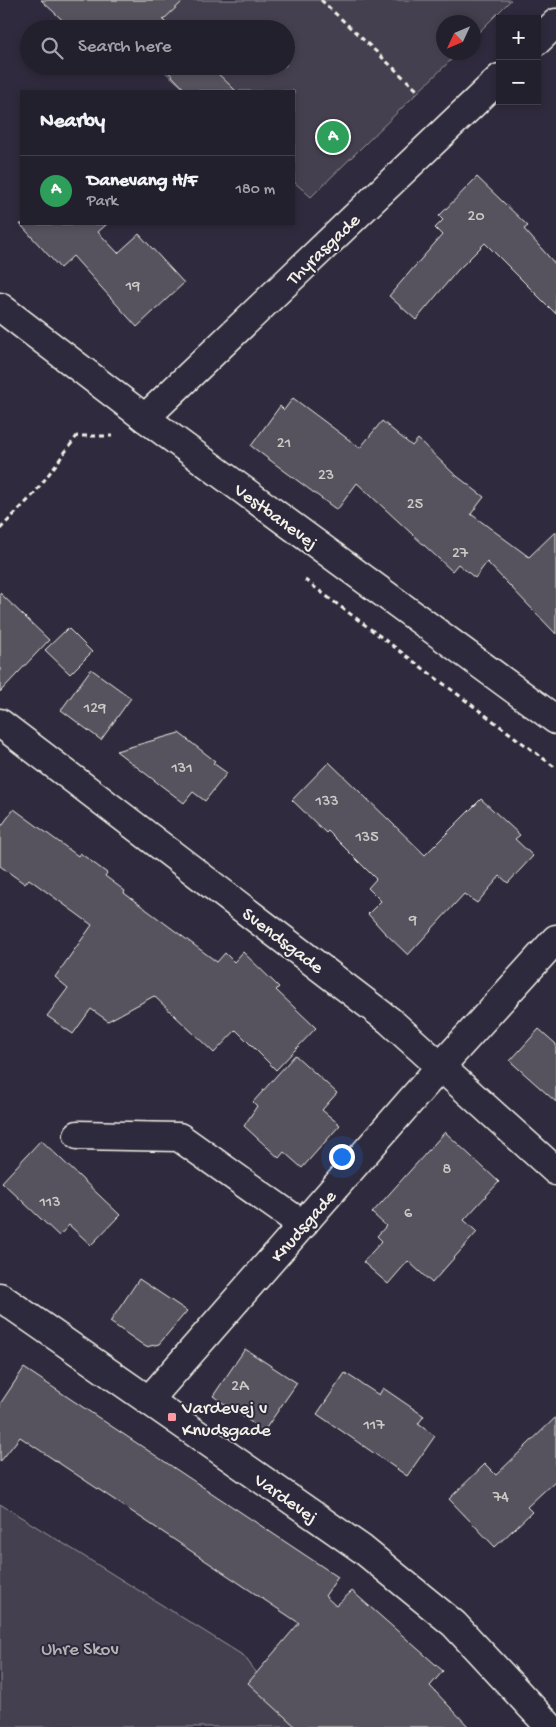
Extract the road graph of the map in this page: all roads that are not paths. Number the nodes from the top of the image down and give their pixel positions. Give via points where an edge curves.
1 (556, 24) edge
2 (541, 38) edge
3 (496, 82) edge
4 (0, 307) edge
5 (145, 418) junction
6 (556, 720) edge
7 (0, 723) edge
8 (556, 939) edge
9 (441, 1066) junction
10 (78, 1135) dead end
11 (556, 1171) edge
12 (303, 1225) junction
13 (0, 1297) edge
14 (149, 1400) junction
15 (550, 1727) edge

1 - 2 street
3 - 5 street, Thyrasgade
4 - 5 street, Vestbanevej
5 - 6 street, Vestbanevej
7 - 9 street, Svendsgade via 390,1020
8 - 9 street, Knudsgade
9 - 11 street, Svendsgade
9 - 12 street, Knudsgade
10 - 12 street via 179,1137
12 - 14 street, Knudsgade
13 - 14 street, Vardevej
14 - 15 street, Vardevej via 362,1549 446,1617

